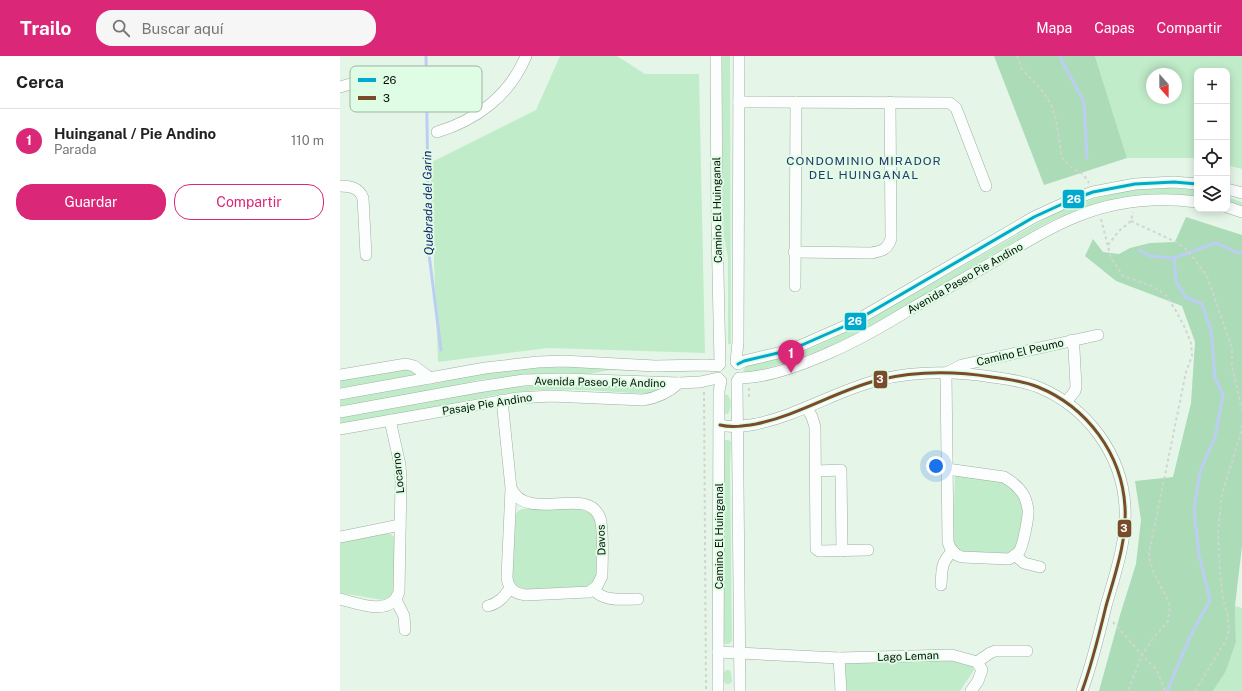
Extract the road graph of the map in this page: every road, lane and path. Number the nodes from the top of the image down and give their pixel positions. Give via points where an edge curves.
1 (526, 56) edge
2 (716, 56) edge
3 (739, 56) edge
4 (1017, 56) edge
5 (350, 84) edge
6 (340, 87) edge
7 (739, 102) junction
8 (796, 102) junction
9 (890, 102) junction
10 (482, 110) edge
11 (480, 112) edge
12 (437, 132) dead end
13 (1194, 184) edge
14 (340, 186) edge
15 (986, 186) dead end
16 (1230, 190) edge
17 (1093, 192) junction
18 (1242, 193) edge
19 (1194, 202) edge
20 (1230, 208) edge
21 (1133, 212) dead end
22 (1242, 212) edge
23 (1101, 219) dead end
24 (1131, 221) junction
25 (1108, 245) junction
26 (794, 252) junction
27 (366, 255) dead end
28 (795, 286) dead end
29 (1098, 335) dead end
30 (1072, 340) junction
31 (737, 363) junction
32 (719, 365) junction
33 (946, 372) junction
34 (340, 375) edge
35 (430, 378) junction
36 (719, 379) junction
37 (738, 379) junction
38 (679, 383) junction
39 (704, 390) dead end
40 (340, 394) edge
41 (502, 400) junction
42 (1066, 402) junction
43 (807, 408) junction
44 (340, 412) edge
45 (1242, 412) edge
46 (390, 420) junction
47 (720, 425) junction
48 (1242, 426) edge
49 (738, 427) junction
50 (340, 429) edge
51 (947, 469) junction
52 (816, 470) junction
53 (512, 488) junction
54 (528, 503) junction
55 (510, 520) junction
56 (400, 525) junction
57 (340, 537) edge
58 (868, 550) dead end
59 (842, 551) junction
60 (953, 552) junction
61 (1015, 555) junction
62 (1040, 567) dead end
63 (941, 585) dead end
64 (510, 588) junction
65 (594, 590) junction
66 (340, 599) edge
67 (638, 599) dead end
68 (396, 600) junction
69 (488, 606) dead end
70 (1105, 612) junction
71 (405, 630) dead end
72 (1027, 651) dead end
73 (718, 652) junction
74 (740, 653) junction
75 (1142, 655) junction
76 (839, 658) junction
77 (977, 662) junction
78 (706, 691) edge
79 (718, 691) edge
80 (740, 691) edge
81 (841, 691) edge
82 (971, 691) edge
83 (1082, 691) edge
84 (1128, 691) edge
85 (1165, 691) edge
86 (1195, 691) edge

1 - 10 street via 509,85
2 - 32 street, Camino El Huinganal
3 - 7 street, Camino El Huinganal
4 - 17 path via 1022,69 1051,104 1062,158 1084,174
5 - 6 street
7 - 8 street
7 - 31 street, Camino El Huinganal
8 - 9 street
8 - 26 street
9 - 15 street via 950,103 956,108
9 - 26 street via 891,239 888,246 879,252 871,253
11 - 12 street via 464,122
13 - 17 street, Avenida Paseo Pie Andino via 1141,184
14 - 27 street via 356,188 362,194
16 - 18 street
17 - 31 street, Avenida Paseo Pie Andino via 1034,218 852,323 802,345
19 - 37 street, Avenida Paseo Pie Andino via 1129,202 1079,215 1040,234 874,331 840,348 782,370
20 - 22 street
21 - 24 path
23 - 25 path
24 - 25 path via 1119,230
24 - 45 path via 1178,243 1188,251 1207,276 1232,348 1232,366
25 - 75 path via 1111,258 1123,276 1166,294 1185,328 1192,356 1186,372 1149,552 1154,574 1170,606 1168,621 1154,636
26 - 28 street
29 - 30 street, Camino El Peumo
30 - 33 street, Camino El Peumo via 962,365
30 - 42 street, Camino El Peumo via 1076,387
31 - 32 street via 726,360
31 - 37 street via 741,369
32 - 35 street, Avenida Paseo Pie Andino via 655,366 538,362
32 - 36 street
33 - 42 street, Camino El Peumo via 1023,382
33 - 43 street, Camino El Peumo via 878,380
33 - 51 street
34 - 35 street via 406,364 414,366
35 - 40 street, Avenida Paseo Pie Andino
36 - 37 street via 729,384
36 - 38 street, Avenida Paseo Pie Andino
36 - 47 street, Camino El Huinganal
37 - 49 street, Camino El Huinganal
38 - 41 street, Pasaje Pie Andino via 663,395 643,400 551,396
38 - 44 street, Avenida Paseo Pie Andino via 524,380
39 - 78 path
41 - 46 street, Pasaje Pie Andino
41 - 53 street
42 - 70 street, Camino El Peumo via 1085,418 1102,439 1116,464 1122,485 1125,508 1124,532
43 - 49 street, Camino El Peumo via 775,419
43 - 52 street via 815,427
46 - 50 street, Pasaje Pie Andino
46 - 56 street, Locarno via 400,469
47 - 49 street, Camino El Peumo
47 - 73 street, Camino El Huinganal
48 - 86 path via 1222,494 1218,532 1220,574 1229,628 1226,640
49 - 74 street, Camino El Huinganal
51 - 60 street via 948,542
51 - 61 street via 1004,477 1012,481 1024,495 1028,509 1023,544
52 - 59 street via 816,549
52 - 59 street via 841,470
53 - 54 street via 519,499
53 - 55 street
54 - 55 street via 514,511
54 - 65 street, Davos via 584,504 598,513 602,524 602,576
55 - 64 street via 507,577
56 - 57 street
56 - 68 street, Locarno via 400,588
58 - 59 street
60 - 61 street via 962,557 1008,559
60 - 63 street via 943,564
61 - 62 street via 1024,563
64 - 65 street via 518,594 526,595 584,593
64 - 69 street via 502,599
65 - 67 street via 600,596 609,599
66 - 68 street via 377,607
68 - 71 street via 404,616
70 - 75 path
70 - 83 street, Camino El Peumo
72 - 77 street via 995,651
73 - 74 street, Lago Leman
73 - 79 street, Camino El Huinganal
74 - 76 street, Lago Leman
74 - 80 street, Camino El Huinganal
75 - 84 path
75 - 85 path via 1157,670
76 - 77 street, Lago Leman via 952,655
76 - 81 street
77 - 82 street via 982,670

